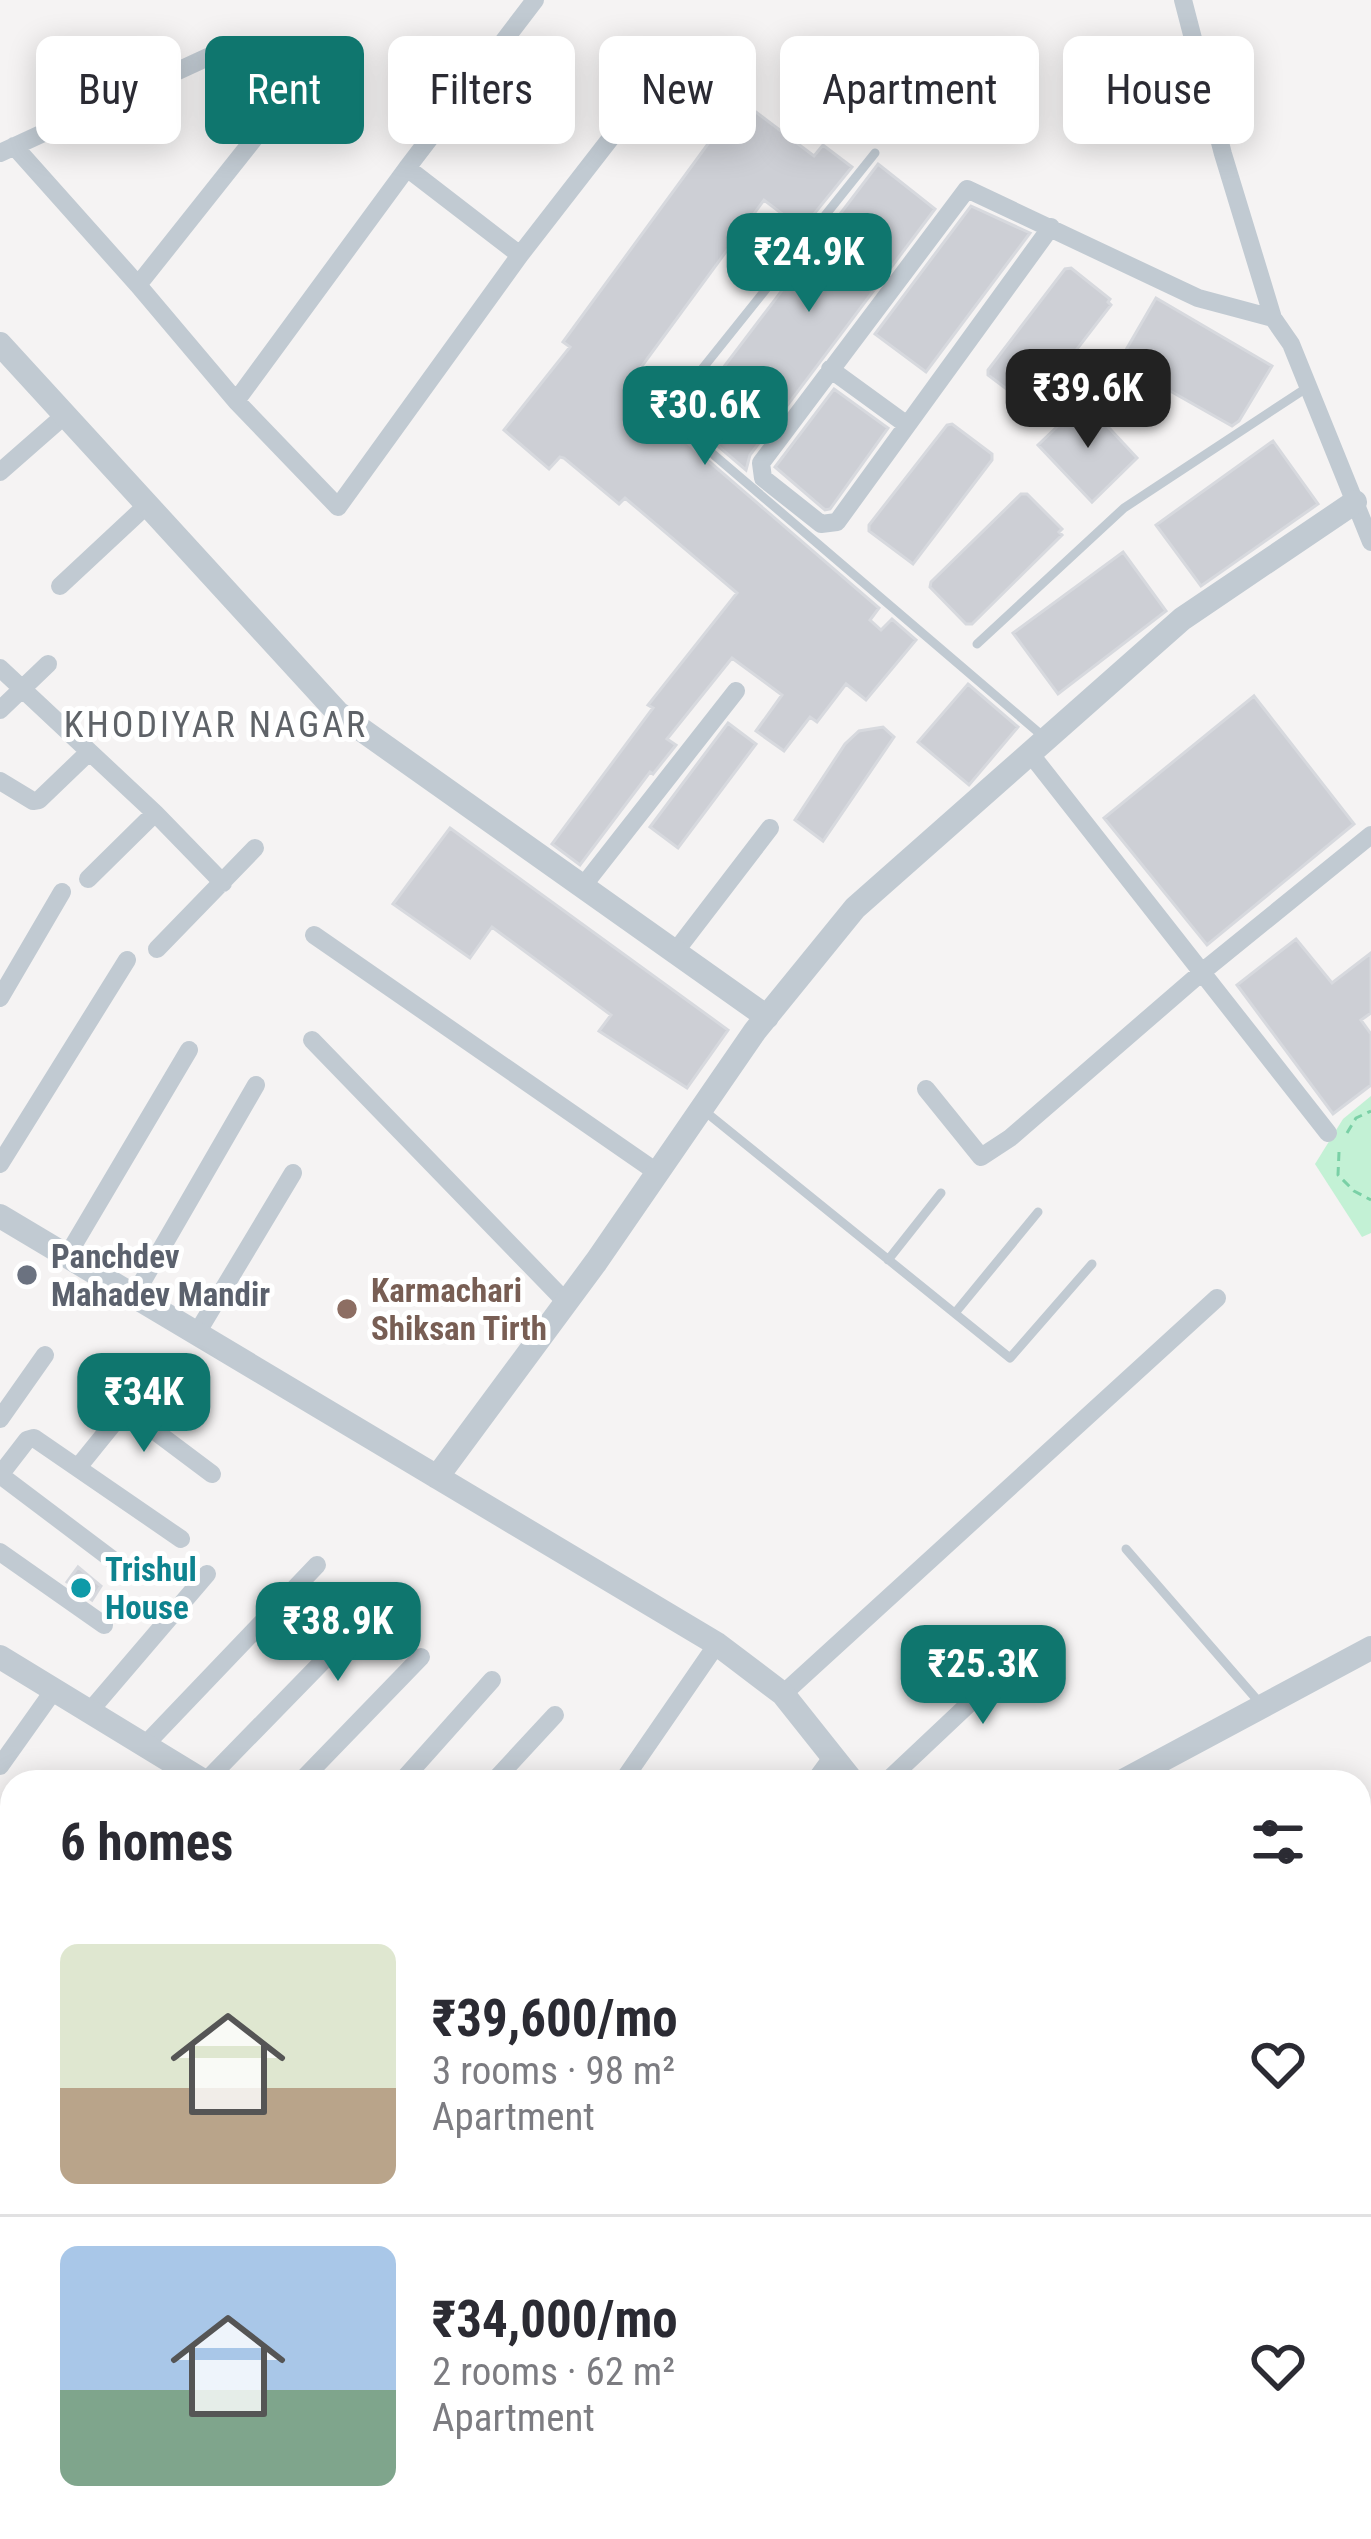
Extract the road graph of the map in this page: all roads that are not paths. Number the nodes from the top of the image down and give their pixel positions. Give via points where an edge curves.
1 (535, 0) edge
2 (1183, 0) edge
3 (606, 144) edge
4 (7, 149) edge
5 (875, 153) dead end
6 (407, 168) junction
7 (1051, 227) junction
8 (520, 255) junction
9 (137, 285) junction
10 (1273, 318) junction
11 (0, 344) edge
12 (830, 369) junction
13 (1308, 387) junction
14 (236, 401) junction
15 (65, 415) junction
16 (907, 425) junction
17 (0, 472) edge
18 (1355, 502) junction
19 (148, 506) junction
20 (1371, 542) edge
21 (60, 586) dead end
22 (977, 644) dead end
23 (48, 664) dead end
24 (0, 668) edge
25 (22, 688) junction
26 (736, 692) dead end
27 (0, 710) edge
28 (1038, 745) junction
29 (89, 752) junction
30 (0, 781) edge
31 (155, 813) junction
32 (770, 828) dead end
33 (1371, 835) edge
34 (255, 848) dead end
35 (88, 878) dead end
36 (223, 883) junction
37 (583, 886) junction
38 (62, 892) dead end
39 (314, 935) dead end
40 (157, 949) dead end
41 (675, 952) junction
42 (127, 960) dead end
43 (1202, 972) junction
44 (0, 998) edge
45 (767, 1016) junction
46 (312, 1040) dead end
47 (189, 1050) dead end
48 (256, 1085) dead end
49 (926, 1089) dead end
50 (702, 1109) junction
51 (1328, 1133) dead end
52 (0, 1164) edge
53 (293, 1173) dead end
54 (658, 1173) junction
55 (941, 1193) dead end
56 (1038, 1212) dead end
57 (0, 1216) edge
58 (68, 1256) junction
59 (888, 1259) junction
60 (1092, 1264) dead end
61 (134, 1296) junction
62 (1217, 1298) dead end
63 (565, 1301) junction
64 (955, 1313) junction
65 (197, 1333) junction
66 (45, 1355) dead end
67 (0, 1420) edge
68 (79, 1466) junction
69 (212, 1474) dead end
70 (0, 1475) edge
71 (437, 1477) junction
72 (181, 1539) dead end
73 (1126, 1549) dead end
74 (0, 1552) edge
75 (317, 1565) dead end
76 (207, 1574) dead end
77 (134, 1576) dead end
78 (366, 1617) dead end
79 (104, 1625) dead end
80 (1048, 1636) dead end
81 (717, 1644) junction
82 (1371, 1648) edge
83 (0, 1657) edge
84 (421, 1657) dead end
85 (491, 1680) dead end
86 (53, 1690) junction
87 (783, 1694) junction
88 (1263, 1706) junction
89 (89, 1712) junction
90 (555, 1715) dead end
91 (144, 1746) junction
92 (833, 1756) junction
93 (0, 1766) edge
94 (185, 1770) edge
95 (217, 1770) edge
96 (312, 1770) edge
97 (412, 1770) edge
98 (504, 1770) edge
99 (630, 1770) edge
100 (823, 1770) edge
101 (844, 1770) edge
102 (899, 1770) edge
103 (1143, 1770) edge

1 - 6 street
2 - 10 street
3 - 8 street
4 - 9 street
4 - 9 street via 234,45 292,91
5 - 28 lane via 666,414
6 - 8 street
6 - 14 street
7 - 10 street via 1198,298
7 - 12 street via 967,189
7 - 16 street
8 - 14 street via 338,507
9 - 14 street
10 - 13 street
11 - 15 street
12 - 16 street
12 - 16 street via 760,463 763,478 821,524 837,522
13 - 18 street
13 - 22 lane via 1124,508
15 - 17 street
15 - 19 street
18 - 20 street
18 - 28 street via 1182,619
19 - 21 street
19 - 37 street via 338,713
23 - 25 street
24 - 25 street
25 - 27 street
25 - 29 street
26 - 37 street
28 - 43 street
28 - 45 street via 855,908
29 - 30 street via 39,800
29 - 31 street
31 - 35 street
31 - 36 street
32 - 41 street
33 - 43 street
34 - 36 street
36 - 40 street
37 - 41 street
38 - 44 street
39 - 54 street
41 - 45 street
42 - 52 street
43 - 49 street via 981,1157
43 - 51 street
45 - 50 street
46 - 63 street
47 - 58 street
48 - 61 street
50 - 54 street
50 - 59 lane
53 - 65 street
54 - 63 street
55 - 59 lane
56 - 64 lane
57 - 58 street
58 - 61 street
59 - 64 lane
60 - 64 lane via 1010,1358
61 - 65 street
62 - 87 street
63 - 71 street
65 - 71 street
66 - 67 street
68 - 69 street via 128,1411
68 - 70 street via 34,1438
68 - 72 street
70 - 77 street
71 - 81 street
73 - 88 lane
74 - 79 street
75 - 91 street
76 - 89 street
78 - 95 street
80 - 102 street
81 - 87 street
81 - 99 street
82 - 88 street
83 - 86 street
84 - 96 street
85 - 97 street
86 - 89 street
86 - 93 street
87 - 92 street
88 - 103 street
89 - 91 street
90 - 98 street
91 - 94 street
92 - 100 street
92 - 101 street

